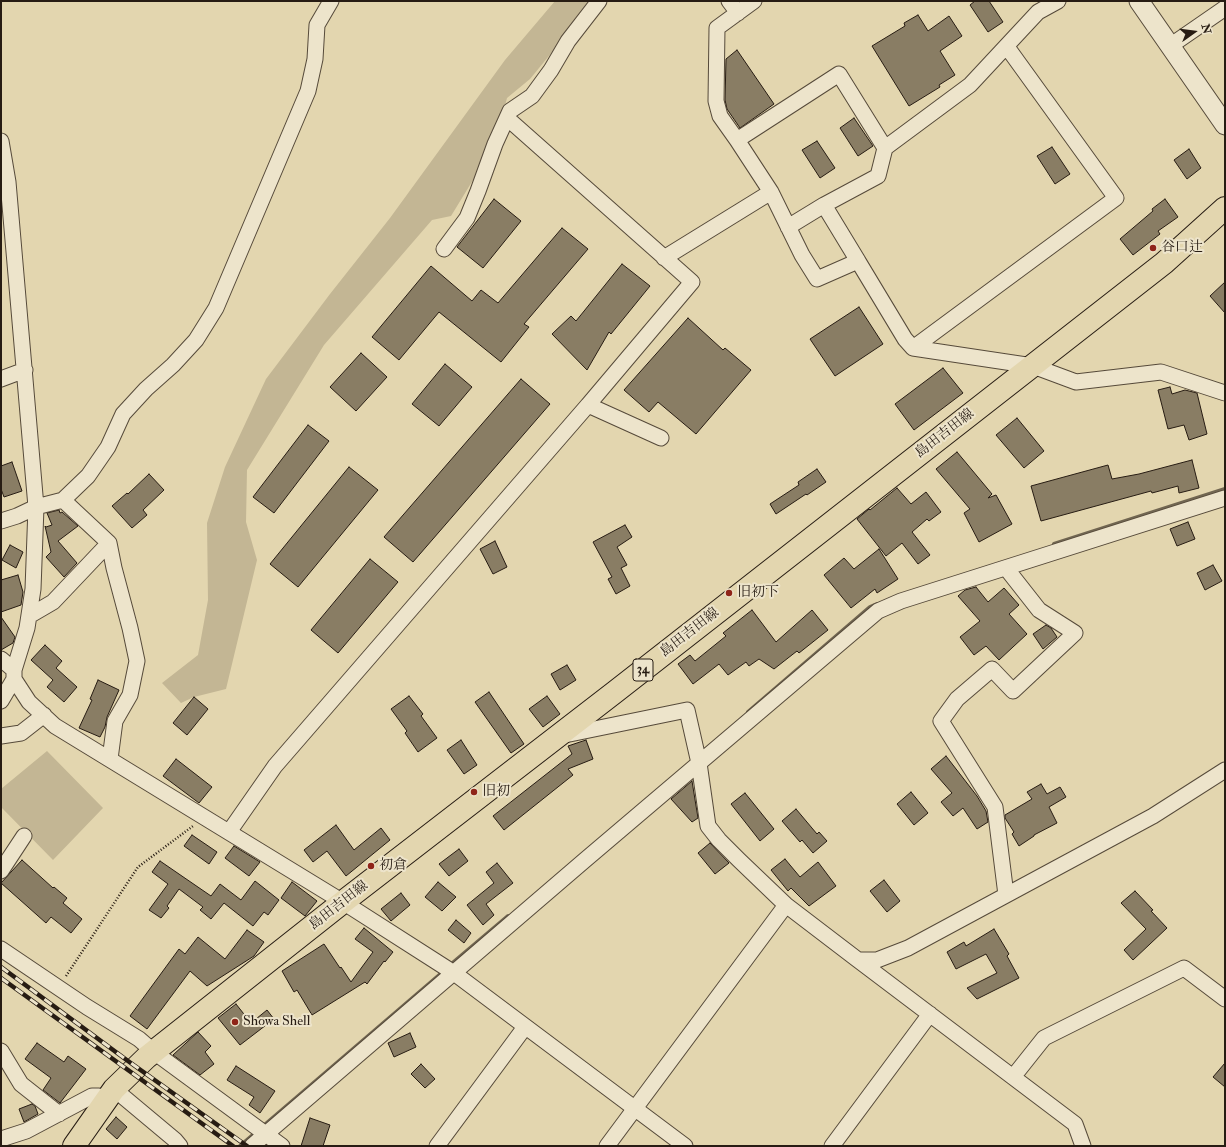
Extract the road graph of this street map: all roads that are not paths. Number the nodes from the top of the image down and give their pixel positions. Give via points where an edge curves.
1 (332, 1) edge
2 (599, 1) edge
3 (754, 1) edge
4 (1058, 1) edge
5 (1139, 1) edge
6 (734, 7) edge
7 (1225, 8) edge
8 (1170, 46) junction
9 (1007, 47) junction
10 (507, 118) junction
11 (1225, 125) edge
12 (737, 140) junction
13 (1, 141) edge
14 (886, 148) junction
15 (771, 192) junction
16 (824, 205) junction
17 (6, 208) edge
18 (1225, 208) edge
19 (788, 227) junction
20 (444, 249) dead end
21 (664, 258) junction
22 (858, 261) junction
23 (913, 348) junction
24 (1033, 366) junction
25 (25, 370) junction
26 (1, 379) edge
27 (1225, 393) edge
28 (588, 405) junction
29 (661, 438) dead end
30 (1225, 498) edge
31 (63, 500) junction
32 (36, 507) junction
33 (1, 521) edge
34 (109, 543) junction
35 (1006, 568) junction
36 (29, 616) junction
37 (1, 659) edge
38 (14, 674) junction
39 (1, 701) edge
40 (44, 715) junction
41 (1, 736) edge
42 (556, 737) junction
43 (110, 760) junction
44 (699, 763) junction
45 (1225, 770) edge
46 (229, 832) junction
47 (24, 836) dead end
48 (1, 871) edge
49 (1006, 895) junction
50 (343, 902) junction
51 (786, 905) junction
52 (1, 949) edge
53 (858, 960) junction
54 (454, 973) junction
55 (1225, 999) edge
56 (930, 1014) junction
57 (525, 1027) junction
58 (1, 1051) edge
59 (154, 1052) junction
60 (1013, 1077) junction
61 (111, 1094) junction
62 (635, 1108) junction
63 (59, 1114) junction
64 (266, 1134) junction
65 (1, 1139) edge
66 (1079, 1144) edge
67 (74, 1146) edge
68 (180, 1146) edge
69 (252, 1146) edge
70 (282, 1146) edge
71 (437, 1146) edge
72 (607, 1146) edge
73 (685, 1146) edge
74 (832, 1146) edge

1 - 31 street via 318,25 315,59 308,91 216,308 196,340 123,414 108,447 88,476
2 - 10 street via 568,41 532,96 510,110
3 - 6 street
4 - 9 street via 1038,12
5 - 8 street
6 - 12 street via 717,28 716,101 720,116
7 - 8 street
8 - 11 street
9 - 14 street via 970,85
9 - 23 street via 1116,198
10 - 20 street via 467,218
10 - 21 street
12 - 14 street via 839,74
12 - 15 street
13 - 17 street via 8,182
14 - 16 street via 878,176
15 - 19 street
15 - 21 street
16 - 19 street
16 - 22 street
17 - 25 street
18 - 24 main road, 島田吉田線 / 34 via 1164,263
19 - 22 street via 817,279
21 - 28 street via 692,282
22 - 23 street
23 - 24 street
24 - 27 street via 1076,382 1161,372
24 - 42 main road, 島田吉田線 / 34
25 - 26 street
25 - 32 street
28 - 29 street
28 - 46 street via 275,766
30 - 35 street
31 - 32 street
31 - 34 street
32 - 33 street
32 - 36 street via 33,589
34 - 36 street via 54,602
34 - 43 street via 137,661 130,695 115,721
35 - 44 street via 901,600 878,611
35 - 49 street via 1039,610 1075,633 1013,691 992,669 956,699 941,721 995,807
36 - 38 street
37 - 38 street
38 - 39 street
38 - 40 street via 29,702
40 - 41 street via 21,733
40 - 43 street via 55,726
42 - 44 street via 687,710
42 - 50 main road, 島田吉田線 / 34
43 - 46 street
44 - 51 street via 708,826 719,840
44 - 54 street
45 - 49 street via 1153,816
46 - 50 street
47 - 48 street
49 - 53 street via 908,948 878,960
50 - 54 street
50 - 59 main road, 島田吉田線 / 34
51 - 53 street
51 - 62 street
52 - 59 street
53 - 56 street
54 - 57 street
54 - 64 street
55 - 60 street via 1184,968 1044,1038
56 - 60 street
56 - 74 street
57 - 62 street
57 - 71 street
58 - 63 street via 21,1084
59 - 61 main road, 島田吉田線 / 34
59 - 64 street
60 - 66 street via 1075,1124
61 - 63 street via 92,1096
61 - 67 main road, 島田吉田線 / 34
61 - 68 street
62 - 72 street
62 - 73 street
63 - 65 street via 26,1131
64 - 69 street
64 - 70 street

